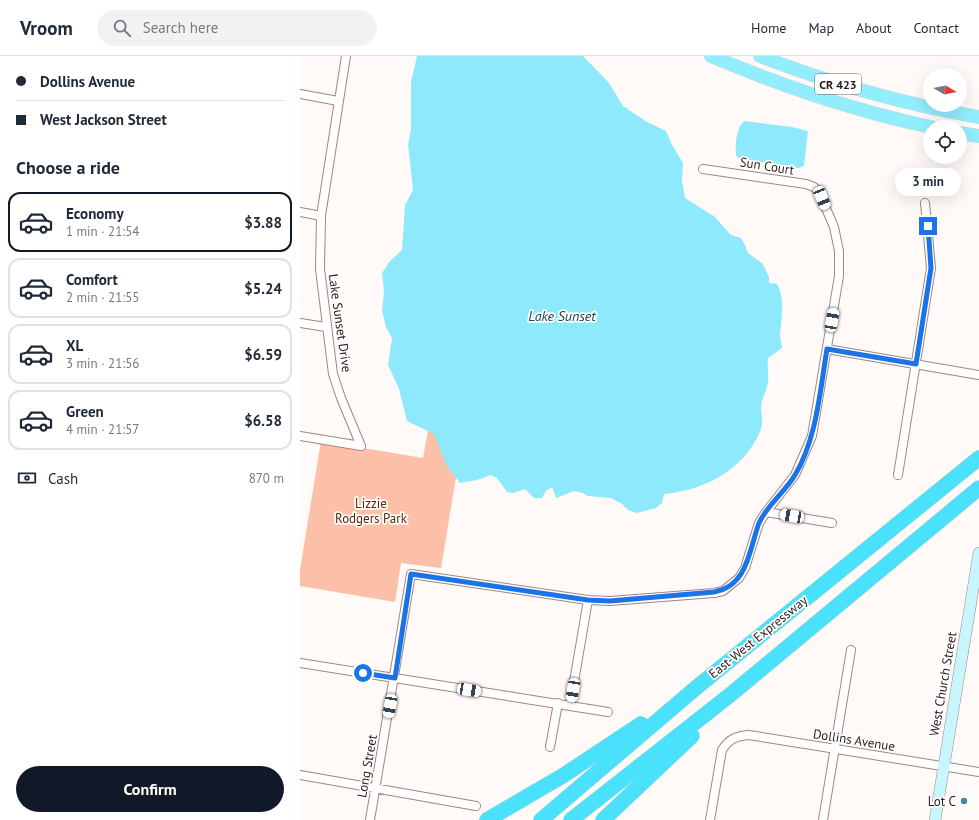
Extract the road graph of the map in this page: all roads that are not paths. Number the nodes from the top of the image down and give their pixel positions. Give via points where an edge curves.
1 (346, 56) edge
2 (710, 56) edge
3 (760, 56) edge
4 (300, 94) edge
5 (338, 101) junction
6 (979, 117) edge
7 (923, 125) edge
8 (967, 134) edge
9 (979, 136) edge
10 (703, 169) dead end
11 (925, 203) dead end
12 (300, 212) edge
13 (321, 216) junction
14 (300, 323) edge
15 (326, 327) junction
16 (827, 349) junction
17 (916, 364) junction
18 (979, 375) edge
19 (300, 436) edge
20 (975, 461) edge
21 (898, 475) dead end
22 (979, 488) edge
23 (766, 512) junction
24 (832, 523) dead end
25 (979, 553) edge
26 (588, 600) junction
27 (850, 650) dead end
28 (300, 663) edge
29 (395, 678) junction
30 (697, 687) junction
31 (730, 695) junction
32 (558, 703) junction
33 (570, 706) junction
34 (608, 712) dead end
35 (550, 747) dead end
36 (835, 749) junction
37 (943, 766) junction
38 (979, 772) edge
39 (300, 775) edge
40 (375, 789) junction
41 (476, 806) dead end
42 (370, 820) edge
43 (487, 820) edge
44 (541, 820) edge
45 (571, 820) edge
46 (603, 820) edge
47 (710, 820) edge
48 (823, 820) edge
49 (935, 820) edge

1 - 5 street, Lake Sunset Drive
2 - 7 main road, CR 423 via 814,96
3 - 6 main road, CR 423 via 817,78 919,106
4 - 5 street
5 - 13 street, Lake Sunset Drive
8 - 9 main road
10 - 16 street, Sun Court via 806,184 814,187 822,198 834,227 839,251 839,276
11 - 17 street via 931,268
12 - 13 street
13 - 15 street, Lake Sunset Drive via 320,268
14 - 15 street
15 - 19 street, Lake Sunset Drive via 333,374 360,446
16 - 17 street
16 - 23 street via 812,436 795,475
17 - 18 street
17 - 21 street
20 - 30 highway, East-West Expressway
22 - 31 highway, East-West Expressway
23 - 24 street
23 - 26 street via 745,568 731,586 723,591 610,601
25 - 37 street, West Church Street
26 - 29 street, Long Street via 411,574
26 - 33 street
27 - 36 street
28 - 29 street
29 - 32 street
29 - 40 street, Long Street
30 - 43 highway via 564,775
30 - 44 highway, East-West Expressway
31 - 45 highway, East-West Expressway
31 - 46 highway via 717,714
32 - 33 street
32 - 35 street
33 - 34 street
36 - 37 street, Dollins Avenue
36 - 47 street, Dollins Avenue via 749,735 726,742 722,750
36 - 48 street
37 - 38 street, Dollins Avenue
37 - 49 street, West Church Street
39 - 40 street
40 - 41 street
40 - 42 street, Long Street

